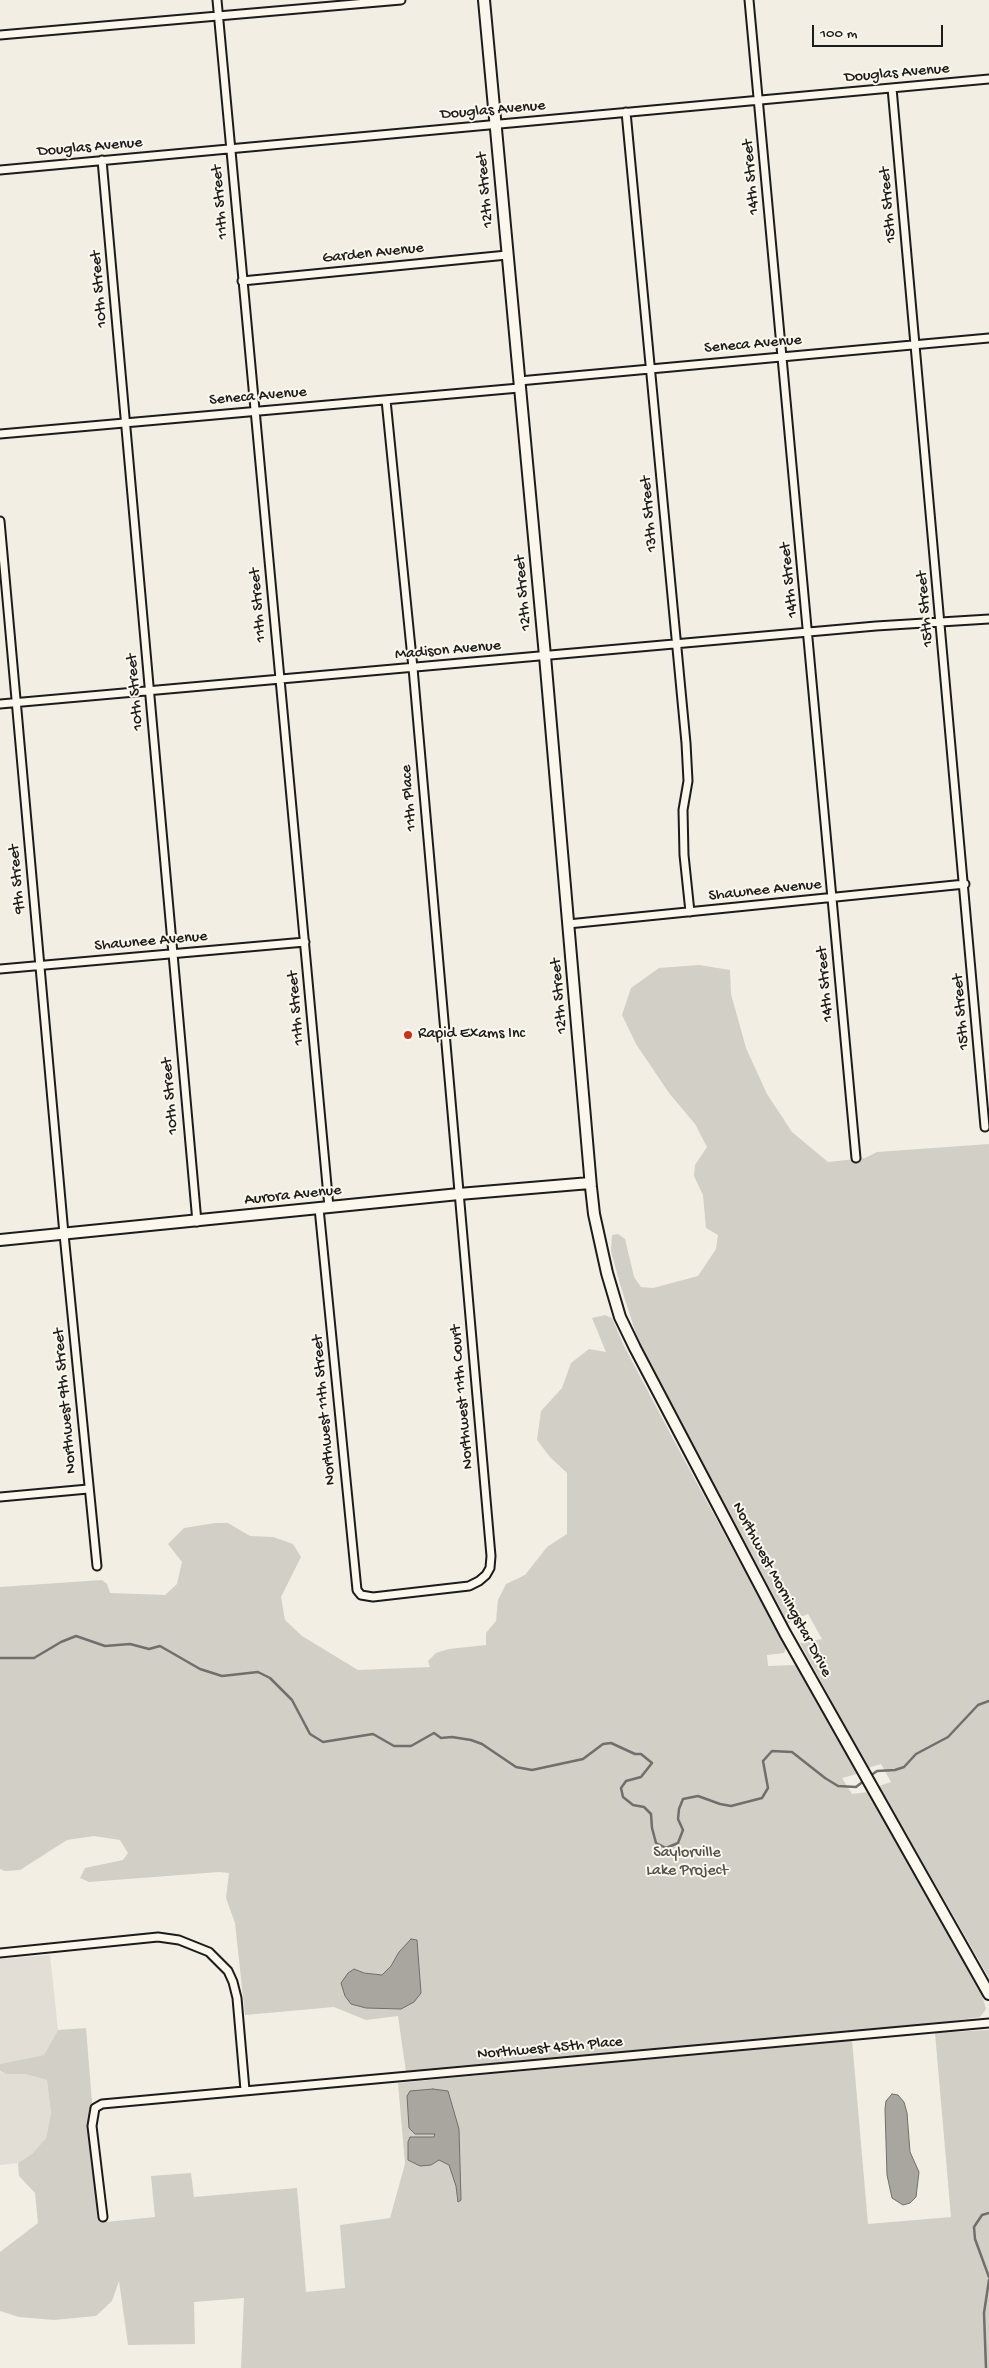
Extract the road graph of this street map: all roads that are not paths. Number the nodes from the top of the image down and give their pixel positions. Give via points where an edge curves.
1 (217, 0) edge
2 (401, 0) edge
3 (484, 0) edge
4 (749, 0) edge
5 (218, 15) junction
6 (0, 35) edge
7 (989, 79) edge
8 (892, 88) junction
9 (758, 100) junction
10 (626, 112) junction
11 (495, 124) junction
12 (230, 149) junction
13 (102, 160) junction
14 (0, 170) edge
15 (507, 255) junction
16 (242, 281) junction
17 (989, 338) edge
18 (916, 344) junction
19 (782, 357) junction
20 (650, 369) junction
21 (519, 384) junction
22 (386, 400) junction
23 (254, 411) junction
24 (125, 423) junction
25 (0, 434) edge
26 (0, 521) edge
27 (989, 619) edge
28 (941, 621) junction
29 (808, 632) junction
30 (676, 644) junction
31 (545, 656) junction
32 (413, 668) junction
33 (280, 680) junction
34 (150, 691) junction
35 (16, 703) junction
36 (0, 704) edge
37 (965, 884) junction
38 (832, 898) junction
39 (690, 912) junction
40 (568, 924) junction
41 (304, 942) junction
42 (172, 954) junction
43 (40, 966) junction
44 (0, 969) edge
45 (985, 1127) dead end
46 (856, 1158) dead end
47 (590, 1184) junction
48 (459, 1194) junction
49 (324, 1208) junction
50 (196, 1222) junction
51 (64, 1234) junction
52 (0, 1240) edge
53 (88, 1489) junction
54 (0, 1497) edge
55 (97, 1566) dead end
56 (373, 1597) joint
57 (0, 1953) edge
58 (989, 1994) edge
59 (989, 2022) edge
60 (246, 2090) junction
61 (103, 2217) dead end

1 - 5 street, 11th Street
2 - 5 street
3 - 11 main road, 12th Street
4 - 9 street, 14th Street
5 - 6 street
5 - 12 street, 11th Street
7 - 8 street, Douglas Avenue
8 - 9 street, Douglas Avenue
8 - 18 street, 15th Street
9 - 10 street, Douglas Avenue
9 - 19 street, 14th Street
10 - 11 street, Douglas Avenue
10 - 20 street, 13th Street
11 - 12 street, Douglas Avenue
11 - 15 main road, 12th Street
12 - 13 street, Douglas Avenue
12 - 16 street, 11th Street
13 - 14 street, Douglas Avenue
13 - 24 street, 10th Street
15 - 16 street, Garden Avenue
15 - 21 main road, 12th Street
16 - 23 street, 11th Street
17 - 18 street, Seneca Avenue
18 - 19 street, Seneca Avenue
18 - 28 street, 15th Street
19 - 20 street, Seneca Avenue
19 - 29 street, 14th Street
20 - 21 street, Seneca Avenue
20 - 30 street, 13th Street
21 - 22 street, Seneca Avenue
21 - 31 main road, 12th Street
22 - 23 street, Seneca Avenue
22 - 32 street, 11th Place
23 - 24 street, Seneca Avenue
23 - 33 street, 11th Street
24 - 25 street, Seneca Avenue
24 - 34 street, 10th Street
26 - 35 street, 9th Street
27 - 28 street, Madison Avenue
28 - 29 street, Madison Avenue
28 - 37 street, 15th Street
29 - 30 street, Madison Avenue
29 - 38 street, 14th Street
30 - 31 street, Madison Avenue
30 - 39 street, 13th Street via 688,781 683,810
31 - 32 street, Madison Avenue
31 - 40 main road, 12th Street
32 - 33 street, Madison Avenue
32 - 48 street, 11th Place
33 - 34 street, Madison Avenue
33 - 41 street, 11th Street
34 - 35 street, Madison Avenue
34 - 42 street, 10th Street
35 - 36 street, Madison Avenue
35 - 43 street, 9th Street
37 - 38 street, Shawnee Avenue
37 - 45 street, 15th Street
38 - 39 street, Shawnee Avenue
38 - 46 street, 14th Street
39 - 40 street, Shawnee Avenue
40 - 47 main road, 12th Street
41 - 42 street, Shawnee Avenue
41 - 49 street, 11th Street
42 - 43 street, Shawnee Avenue
42 - 50 street, 10th Street
43 - 44 street, Shawnee Avenue
43 - 51 street, 9th Street
47 - 48 main road, Aurora Avenue
47 - 58 main road, Northwest Morningstar Drive via 607,1273 620,1317 631,1340 787,1636
48 - 49 main road, Aurora Avenue
48 - 56 street, Northwest 11th Court via 490,1568 486,1575 469,1586
49 - 50 main road, Aurora Avenue
49 - 56 street, Northwest 11th Street via 355,1584 361,1594
50 - 51 main road, Aurora Avenue
51 - 52 main road, Aurora Avenue
51 - 53 street, Northwest 9th Street
53 - 54 street
53 - 55 street, Northwest 9th Street
57 - 60 street via 158,1938 178,1940 210,1952 220,1960 233,1982
59 - 60 street, Northwest 45th Place
60 - 61 street, Northwest 45th Place via 113,2102 95,2108 92,2119

